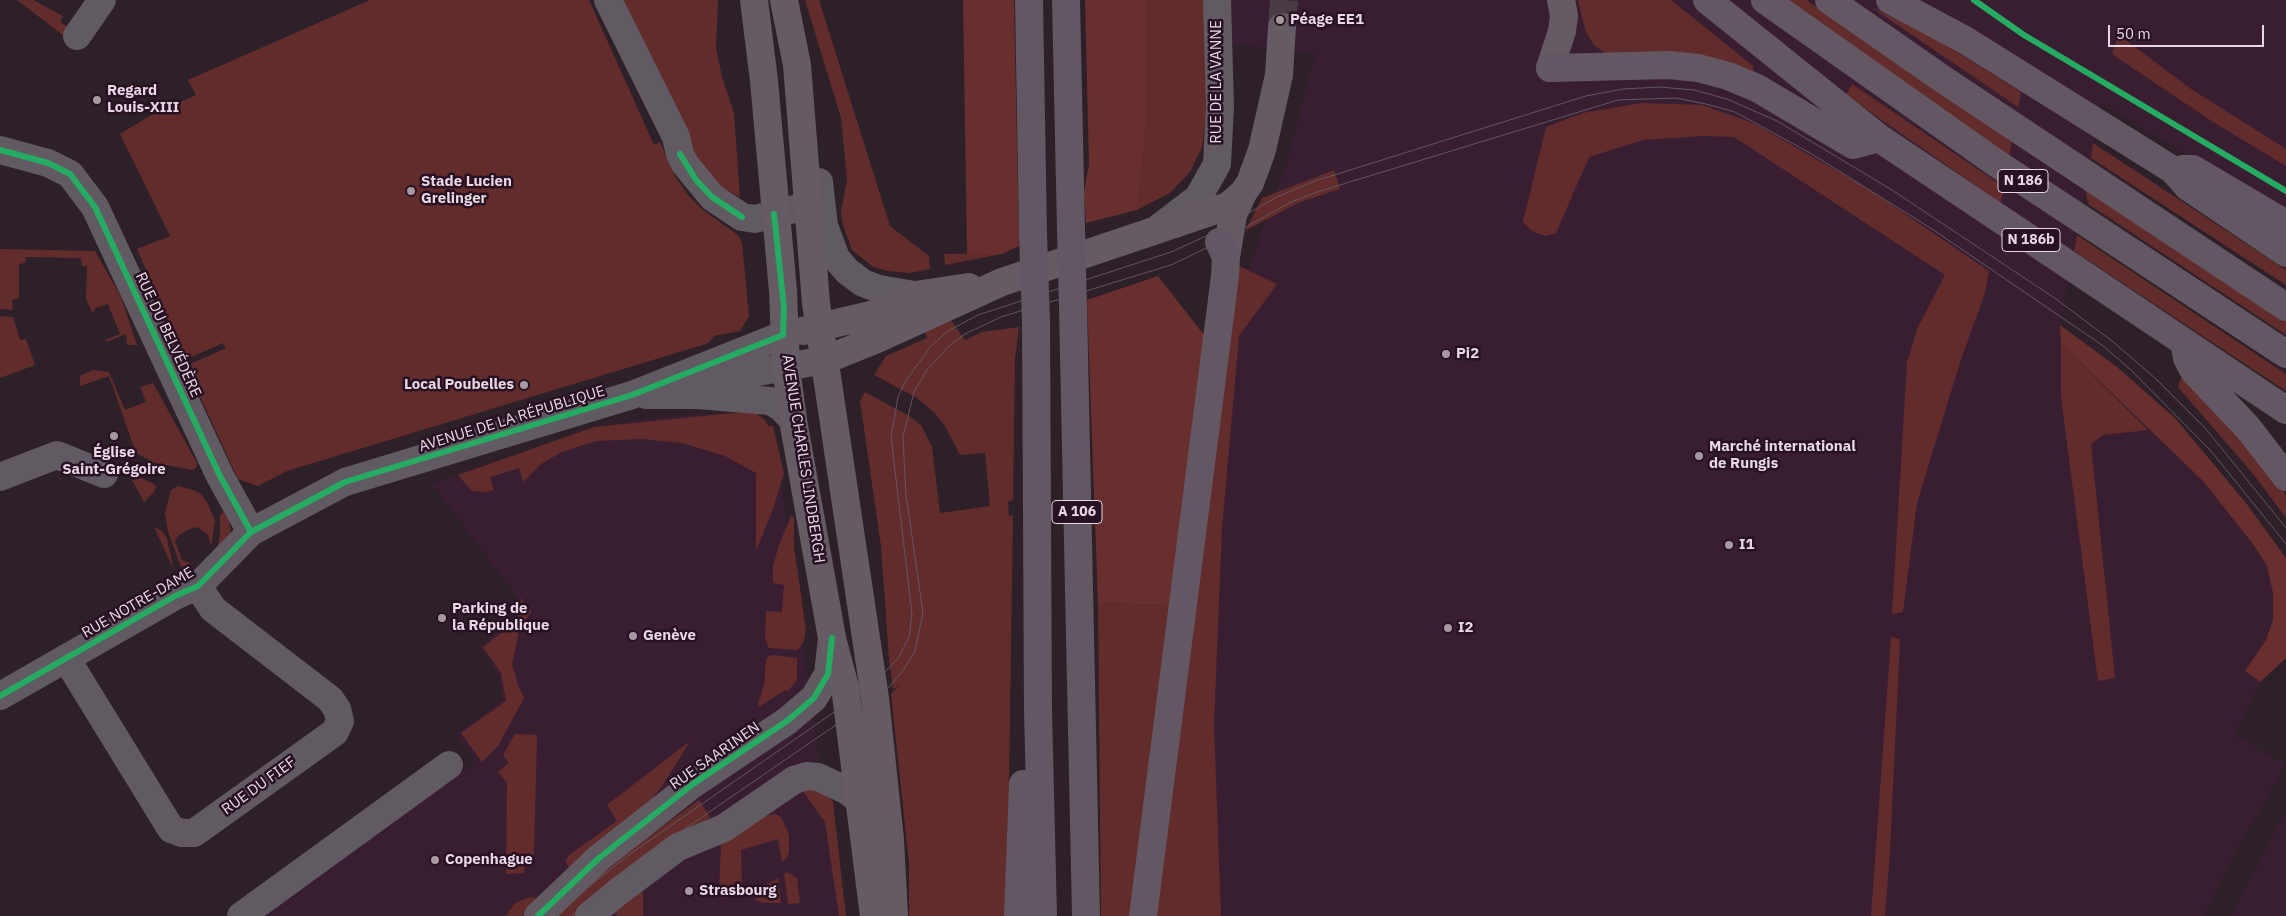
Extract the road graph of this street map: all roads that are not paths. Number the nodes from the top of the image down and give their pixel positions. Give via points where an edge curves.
1 (102, 0) edge
2 (608, 0) edge
3 (754, 0) edge
4 (784, 0) edge
5 (1029, 0) edge
6 (1066, 0) edge
7 (1217, 0) edge
8 (1232, 0) edge
9 (1561, 0) edge
10 (1707, 0) edge
11 (1765, 0) edge
12 (1829, 0) edge
13 (1890, 0) edge
14 (1282, 27) tunnel mouth
15 (77, 36) dead end
16 (797, 65) junction
17 (1550, 68) joint
18 (1879, 138) junction
19 (0, 150) edge
20 (1217, 164) junction
21 (2173, 170) junction
22 (1243, 193) junction
23 (810, 205) junction
24 (774, 214) junction
25 (1186, 215) junction
26 (2286, 224) edge
27 (1222, 249) junction
28 (2286, 253) edge
29 (1002, 282) junction
30 (915, 295) junction
31 (2286, 308) edge
32 (820, 327) junction
33 (783, 335) junction
34 (2184, 342) junction
35 (2286, 354) edge
36 (824, 360) junction
37 (786, 367) junction
38 (698, 394) junction
39 (632, 395) junction
40 (2286, 410) edge
41 (793, 420) junction
42 (104, 474) dead end
43 (0, 477) edge
44 (2286, 477) edge
45 (251, 532) junction
46 (198, 586) junction
47 (832, 638) junction
48 (66, 658) junction
49 (0, 696) edge
50 (1038, 710) junction
51 (449, 765) dead end
52 (859, 800) junction
53 (241, 916) edge
54 (538, 916) edge
55 (589, 916) edge
56 (874, 916) edge
57 (894, 916) edge
58 (1018, 916) edge
59 (1043, 916) edge
60 (1086, 916) edge
61 (1143, 916) edge

1 - 15 street
2 - 24 street via 676,136 680,154 696,180 712,197 742,217 755,219
3 - 24 main road, AVENUE CHARLES LINDBERGH
4 - 16 main road
5 - 50 highway, A 106, bridge via 1036,322
6 - 60 highway, A 106, bridge
7 - 20 street, RUE DE LA VANNE via 1220,107
8 - 20 street, RUE DE LA VANNE via 1231,107
9 - 17 main road via 1562,31
10 - 18 highway, N 186b
11 - 35 highway, N 186 via 1996,163
12 - 31 highway, N 186
13 - 21 highway via 1965,40
14 - 22 main road via 1278,75 1263,147 1256,170
16 - 23 main road
16 - 30 street via 807,128 815,155 824,226 836,258 863,283
17 - 18 highway via 1698,68 1757,88 1853,144
18 - 34 highway, N 186b
19 - 45 street, RUE DU BELVÉDÈRE via 48,163 70,174 95,207 220,476
20 - 25 street, RUE DE LA VANNE
21 - 26 highway via 2193,169
21 - 28 highway via 2188,187
22 - 25 main road via 1219,210
22 - 27 main road
23 - 24 street
23 - 32 main road
24 - 33 main road, AVENUE CHARLES LINDBERGH via 784,308
25 - 27 main road via 1207,227
25 - 29 main road via 1151,233
27 - 61 highway
29 - 30 main road
29 - 36 main road, AVENUE DE LA RÉPUBLIQUE
30 - 32 main road via 875,314
32 - 33 main road
32 - 36 main road
33 - 37 main road, AVENUE CHARLES LINDBERGH
33 - 39 street, AVENUE DE LA RÉPUBLIQUE
34 - 40 highway, N 186b
34 - 44 highway via 2194,371 2248,428
36 - 37 main road, AVENUE DE LA RÉPUBLIQUE
36 - 57 main road via 872,675 890,840
37 - 38 street, AVENUE DE LA RÉPUBLIQUE via 764,370
37 - 41 main road, AVENUE CHARLES LINDBERGH
38 - 39 street, AVENUE DE LA RÉPUBLIQUE
38 - 41 street, AVENUE DE LA RÉPUBLIQUE via 770,401
39 - 45 street, AVENUE DE LA RÉPUBLIQUE via 345,482
41 - 47 main road, AVENUE CHARLES LINDBERGH
42 - 43 street via 57,455
45 - 46 street, RUE NOTRE-DAME
46 - 48 street, RUE NOTRE-DAME
46 - 48 street, RUE DU FIEF via 213,609 330,699 340,721 335,732 194,833 171,830
47 - 52 main road, AVENUE CHARLES LINDBERGH via 844,687
47 - 54 street, RUE SAARINEN via 828,674 814,698 787,721 693,784 606,852
48 - 49 street, RUE NOTRE-DAME
50 - 58 highway via 1025,724
50 - 59 highway, A 106
51 - 53 street
52 - 55 street via 846,790 818,778 807,776 794,780 724,828 678,847
52 - 56 main road, AVENUE CHARLES LINDBERGH

